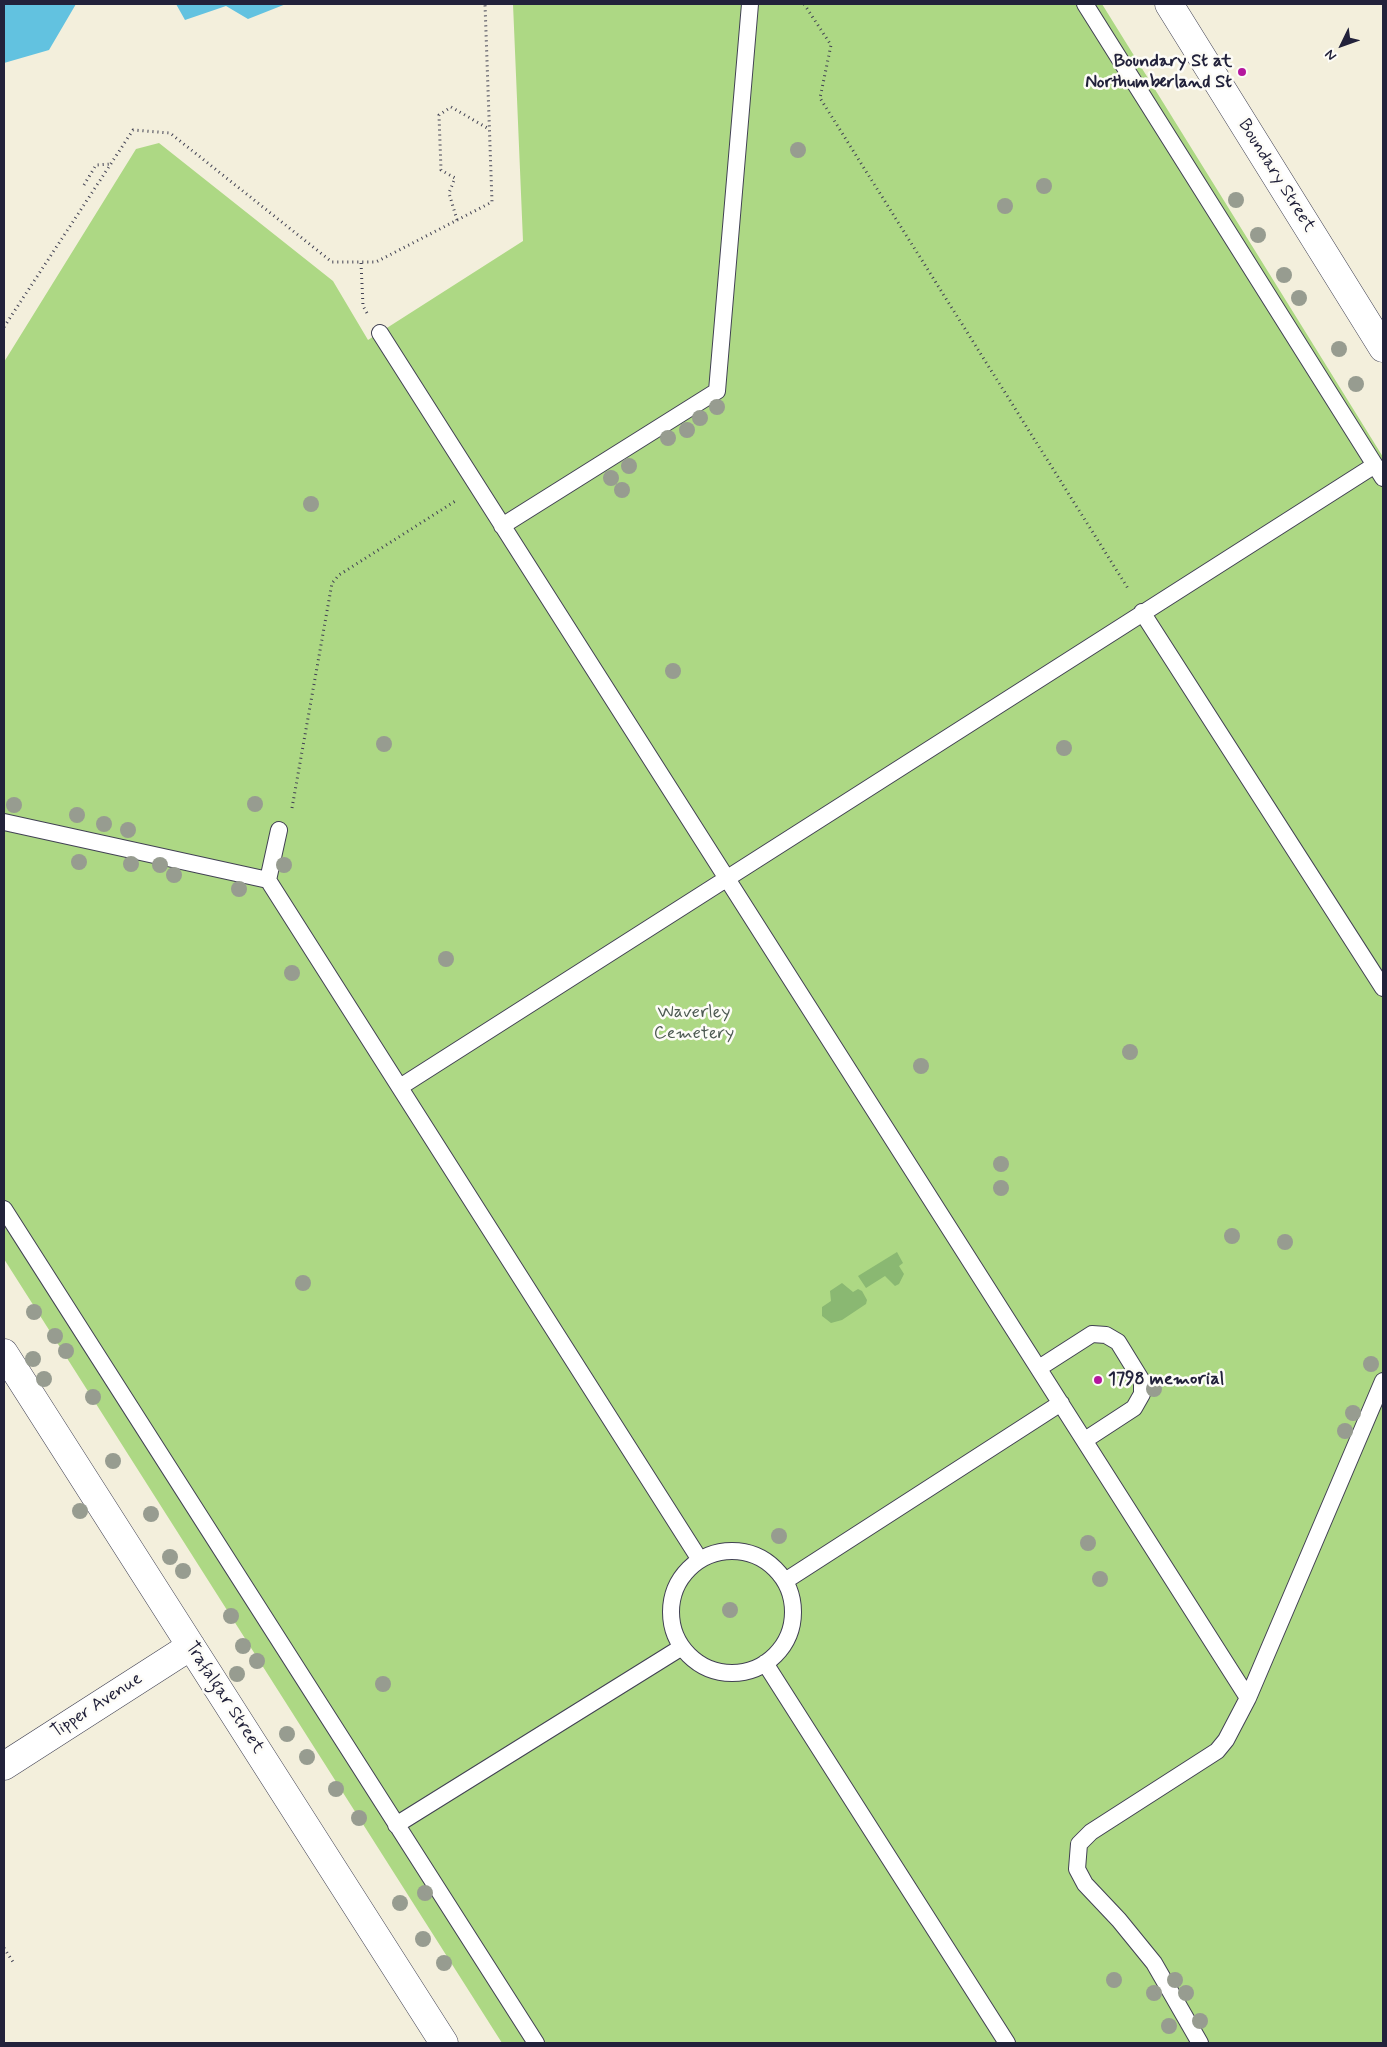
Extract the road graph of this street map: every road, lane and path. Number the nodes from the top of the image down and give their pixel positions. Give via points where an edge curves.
1 (485, 4) edge
2 (750, 4) edge
3 (804, 4) edge
4 (1085, 4) edge
5 (1169, 4) edge
6 (489, 130) junction
7 (111, 164) junction
8 (84, 185) dead end
9 (457, 220) junction
10 (361, 263) junction
11 (4, 327) edge
12 (380, 333) joint
13 (1383, 348) edge
14 (1379, 471) edge
15 (478, 486) junction
16 (502, 526) junction
17 (1142, 612) junction
18 (292, 806) dead end
19 (4, 822) edge
20 (279, 830) dead end
21 (727, 879) junction
22 (268, 880) junction
23 (1383, 988) edge
24 (400, 1087) junction
25 (4, 1208) edge
26 (4, 1353) edge
27 (1039, 1368) junction
28 (1383, 1382) edge
29 (1062, 1403) junction
30 (1085, 1440) junction
31 (700, 1560) junction
32 (784, 1581) junction
33 (191, 1646) junction
34 (682, 1647) junction
35 (765, 1663) junction
36 (1248, 1698) junction
37 (4, 1766) edge
38 (396, 1825) junction
39 (4, 1948) edge
40 (13, 1962) dead end
41 (444, 2043) edge
42 (536, 2043) edge
43 (1007, 2043) edge
44 (1200, 2043) edge

1 - 6 path
2 - 16 lane via 717,391
3 - 17 path via 831,45 820,98
4 - 14 lane
5 - 13 street, Boundary Street
6 - 9 path via 492,202
6 - 9 path via 452,106 439,115 441,170 455,178 449,193
7 - 8 path via 96,164
7 - 10 path via 133,130 170,133 332,262
7 - 11 path
9 - 10 path via 376,262
10 - 12 path via 363,306
12 - 15 lane
14 - 17 lane
15 - 16 lane
15 - 18 path via 339,575 332,583
16 - 21 lane
17 - 21 lane
17 - 23 lane
19 - 22 lane
20 - 22 lane
21 - 24 lane
21 - 27 lane
22 - 24 lane
24 - 31 lane
25 - 38 lane
26 - 33 street, Trafalgar Street
27 - 29 lane
27 - 30 lane via 1092,1334 1106,1335 1118,1342 1142,1381 1142,1394 1134,1408
28 - 36 lane
29 - 30 lane
29 - 32 lane
30 - 36 lane
31 - 32 lane via 727,1550 747,1553 765,1560
31 - 34 lane via 685,1573 672,1600 674,1629
32 - 35 lane via 792,1598 791,1626 784,1643
33 - 37 street, Tipper Avenue
33 - 41 street, Trafalgar Street
34 - 35 lane via 703,1665 721,1671 739,1672
34 - 38 lane
35 - 43 lane
36 - 44 lane via 1218,1751 1091,1832 1078,1844 1076,1855 1077,1869 1085,1884 1154,1963
38 - 42 lane
39 - 40 path

